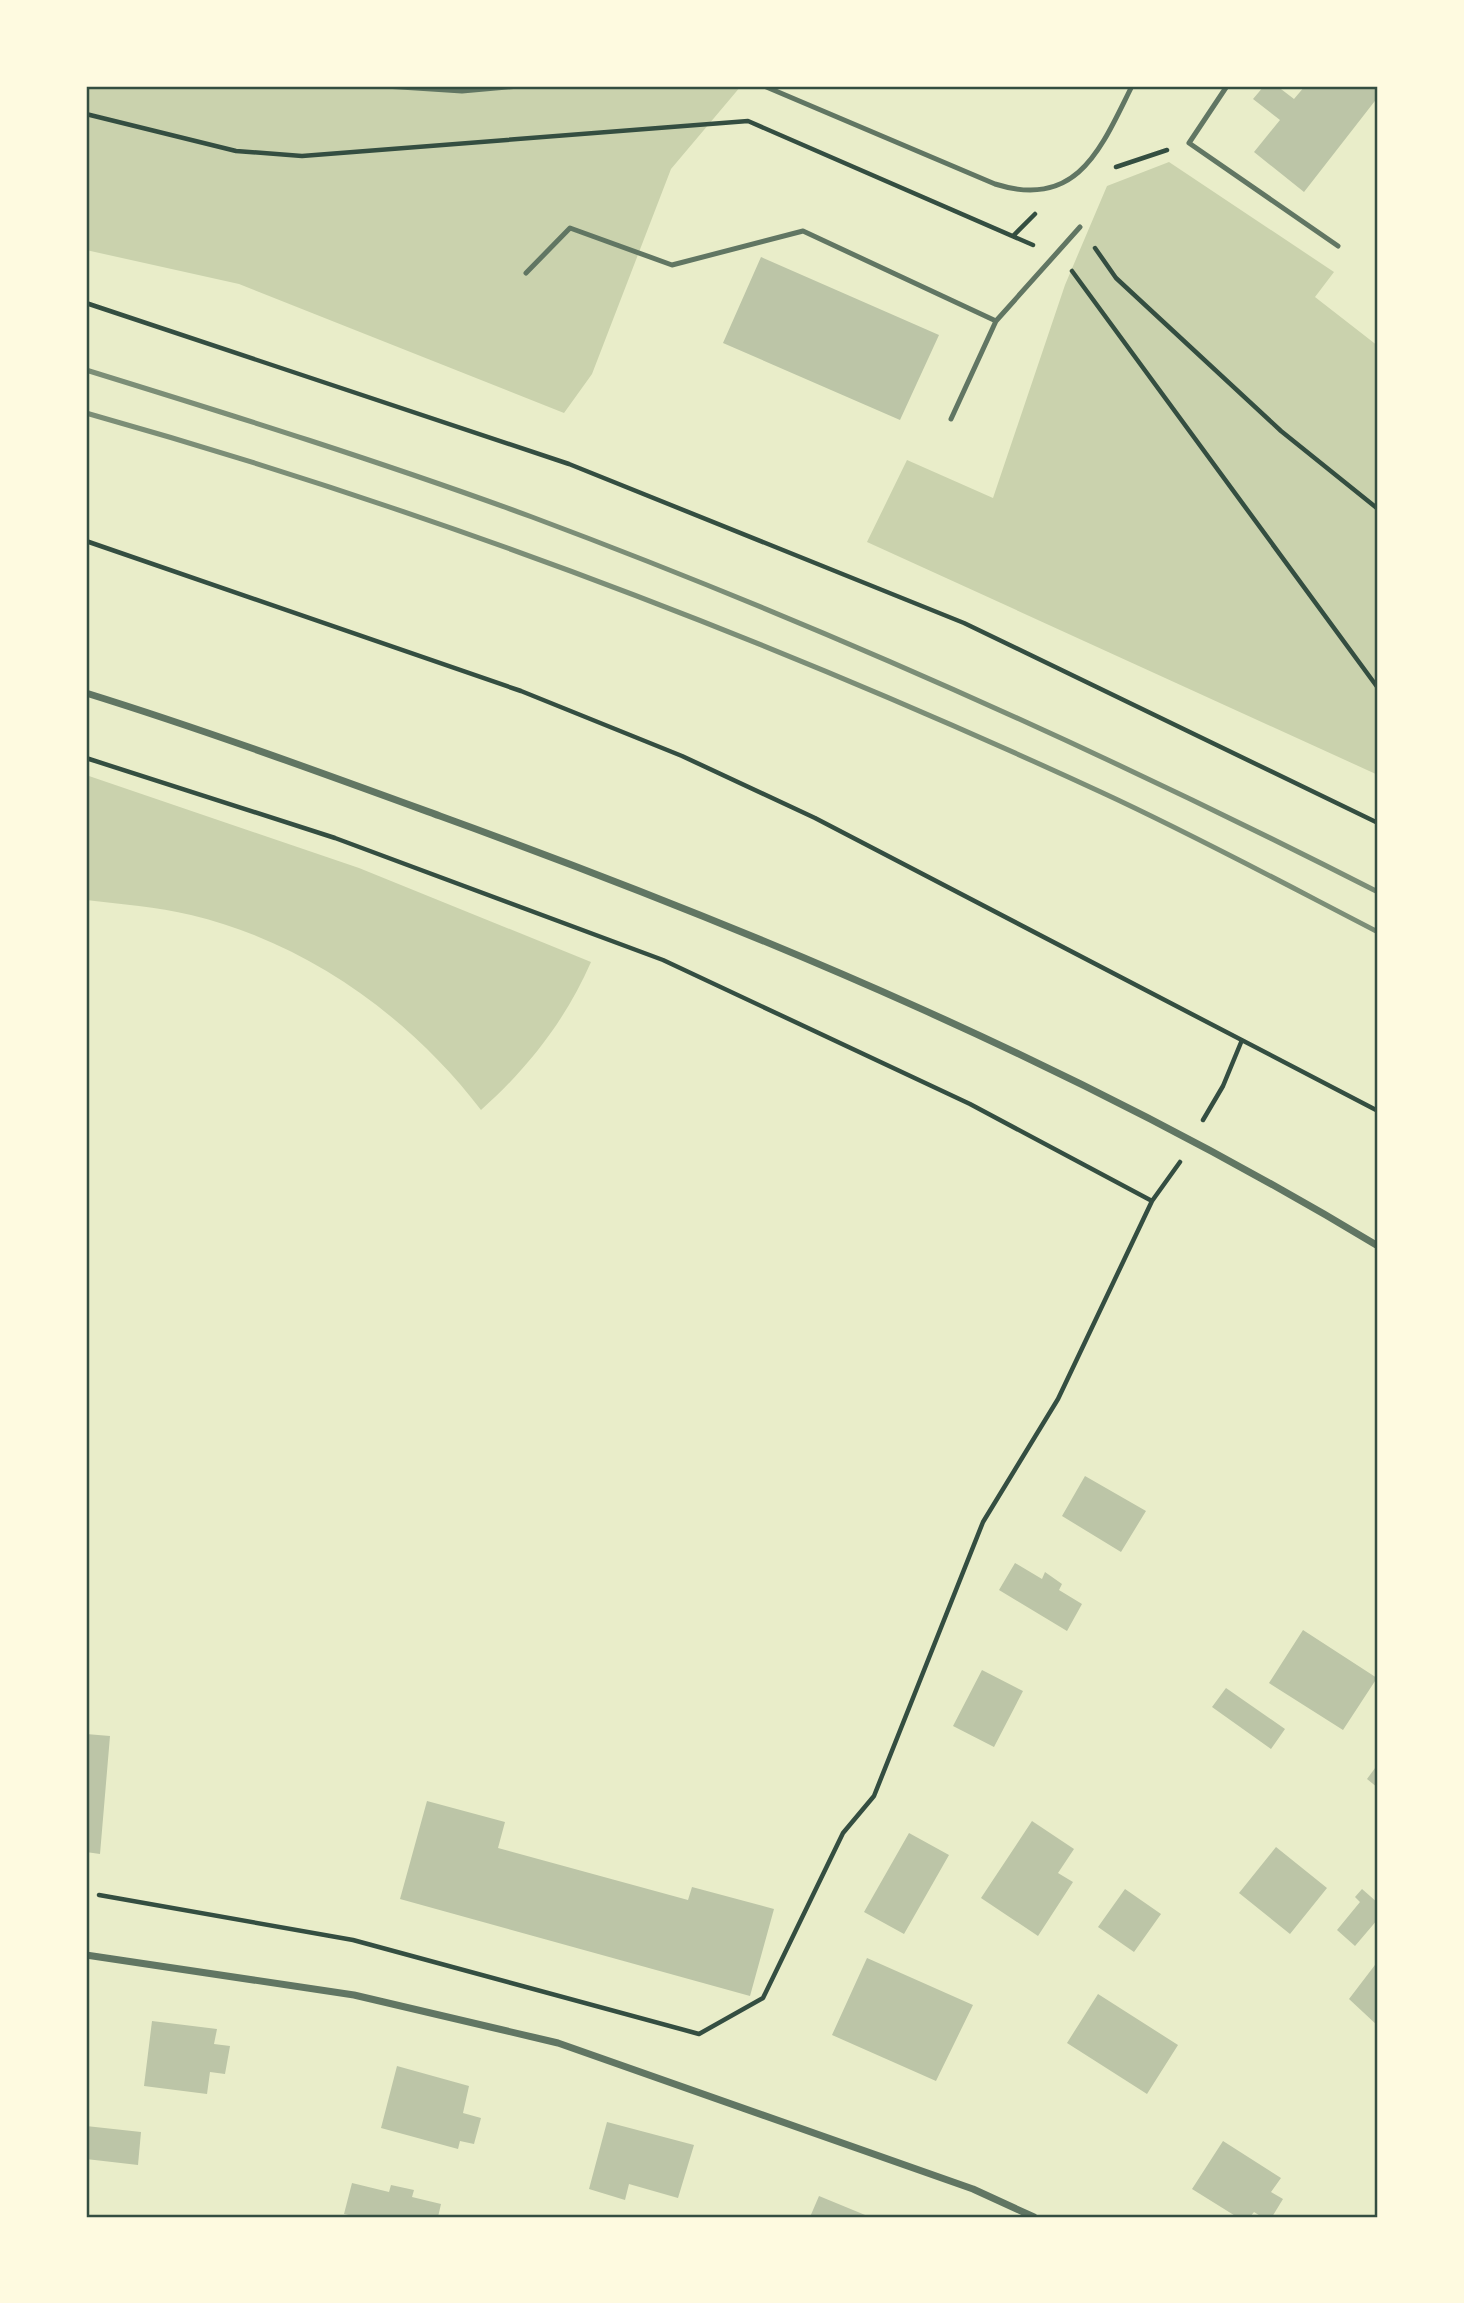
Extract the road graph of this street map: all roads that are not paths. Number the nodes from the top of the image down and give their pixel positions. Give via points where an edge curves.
1 (385, 86) edge
2 (519, 86) edge
3 (764, 86) edge
4 (1132, 86) edge
5 (1227, 86) edge
6 (1080, 227) road end
7 (1338, 246) dead end
8 (526, 273) dead end
9 (996, 321) junction
10 (951, 419) dead end
11 (86, 693) edge
12 (1378, 1246) edge
13 (86, 1955) edge
14 (1034, 2217) edge

1 - 2 lane via 463,91
3 - 4 lane via 995,184 1037,191 1064,184 1087,165 1103,144
5 - 7 lane via 1189,143
6 - 9 lane
8 - 9 lane via 570,228 672,265 803,231
9 - 10 lane
11 - 12 street via 200,729 626,883 874,988 1068,1079 1264,1180
13 - 14 street via 354,1995 558,2043 972,2189

